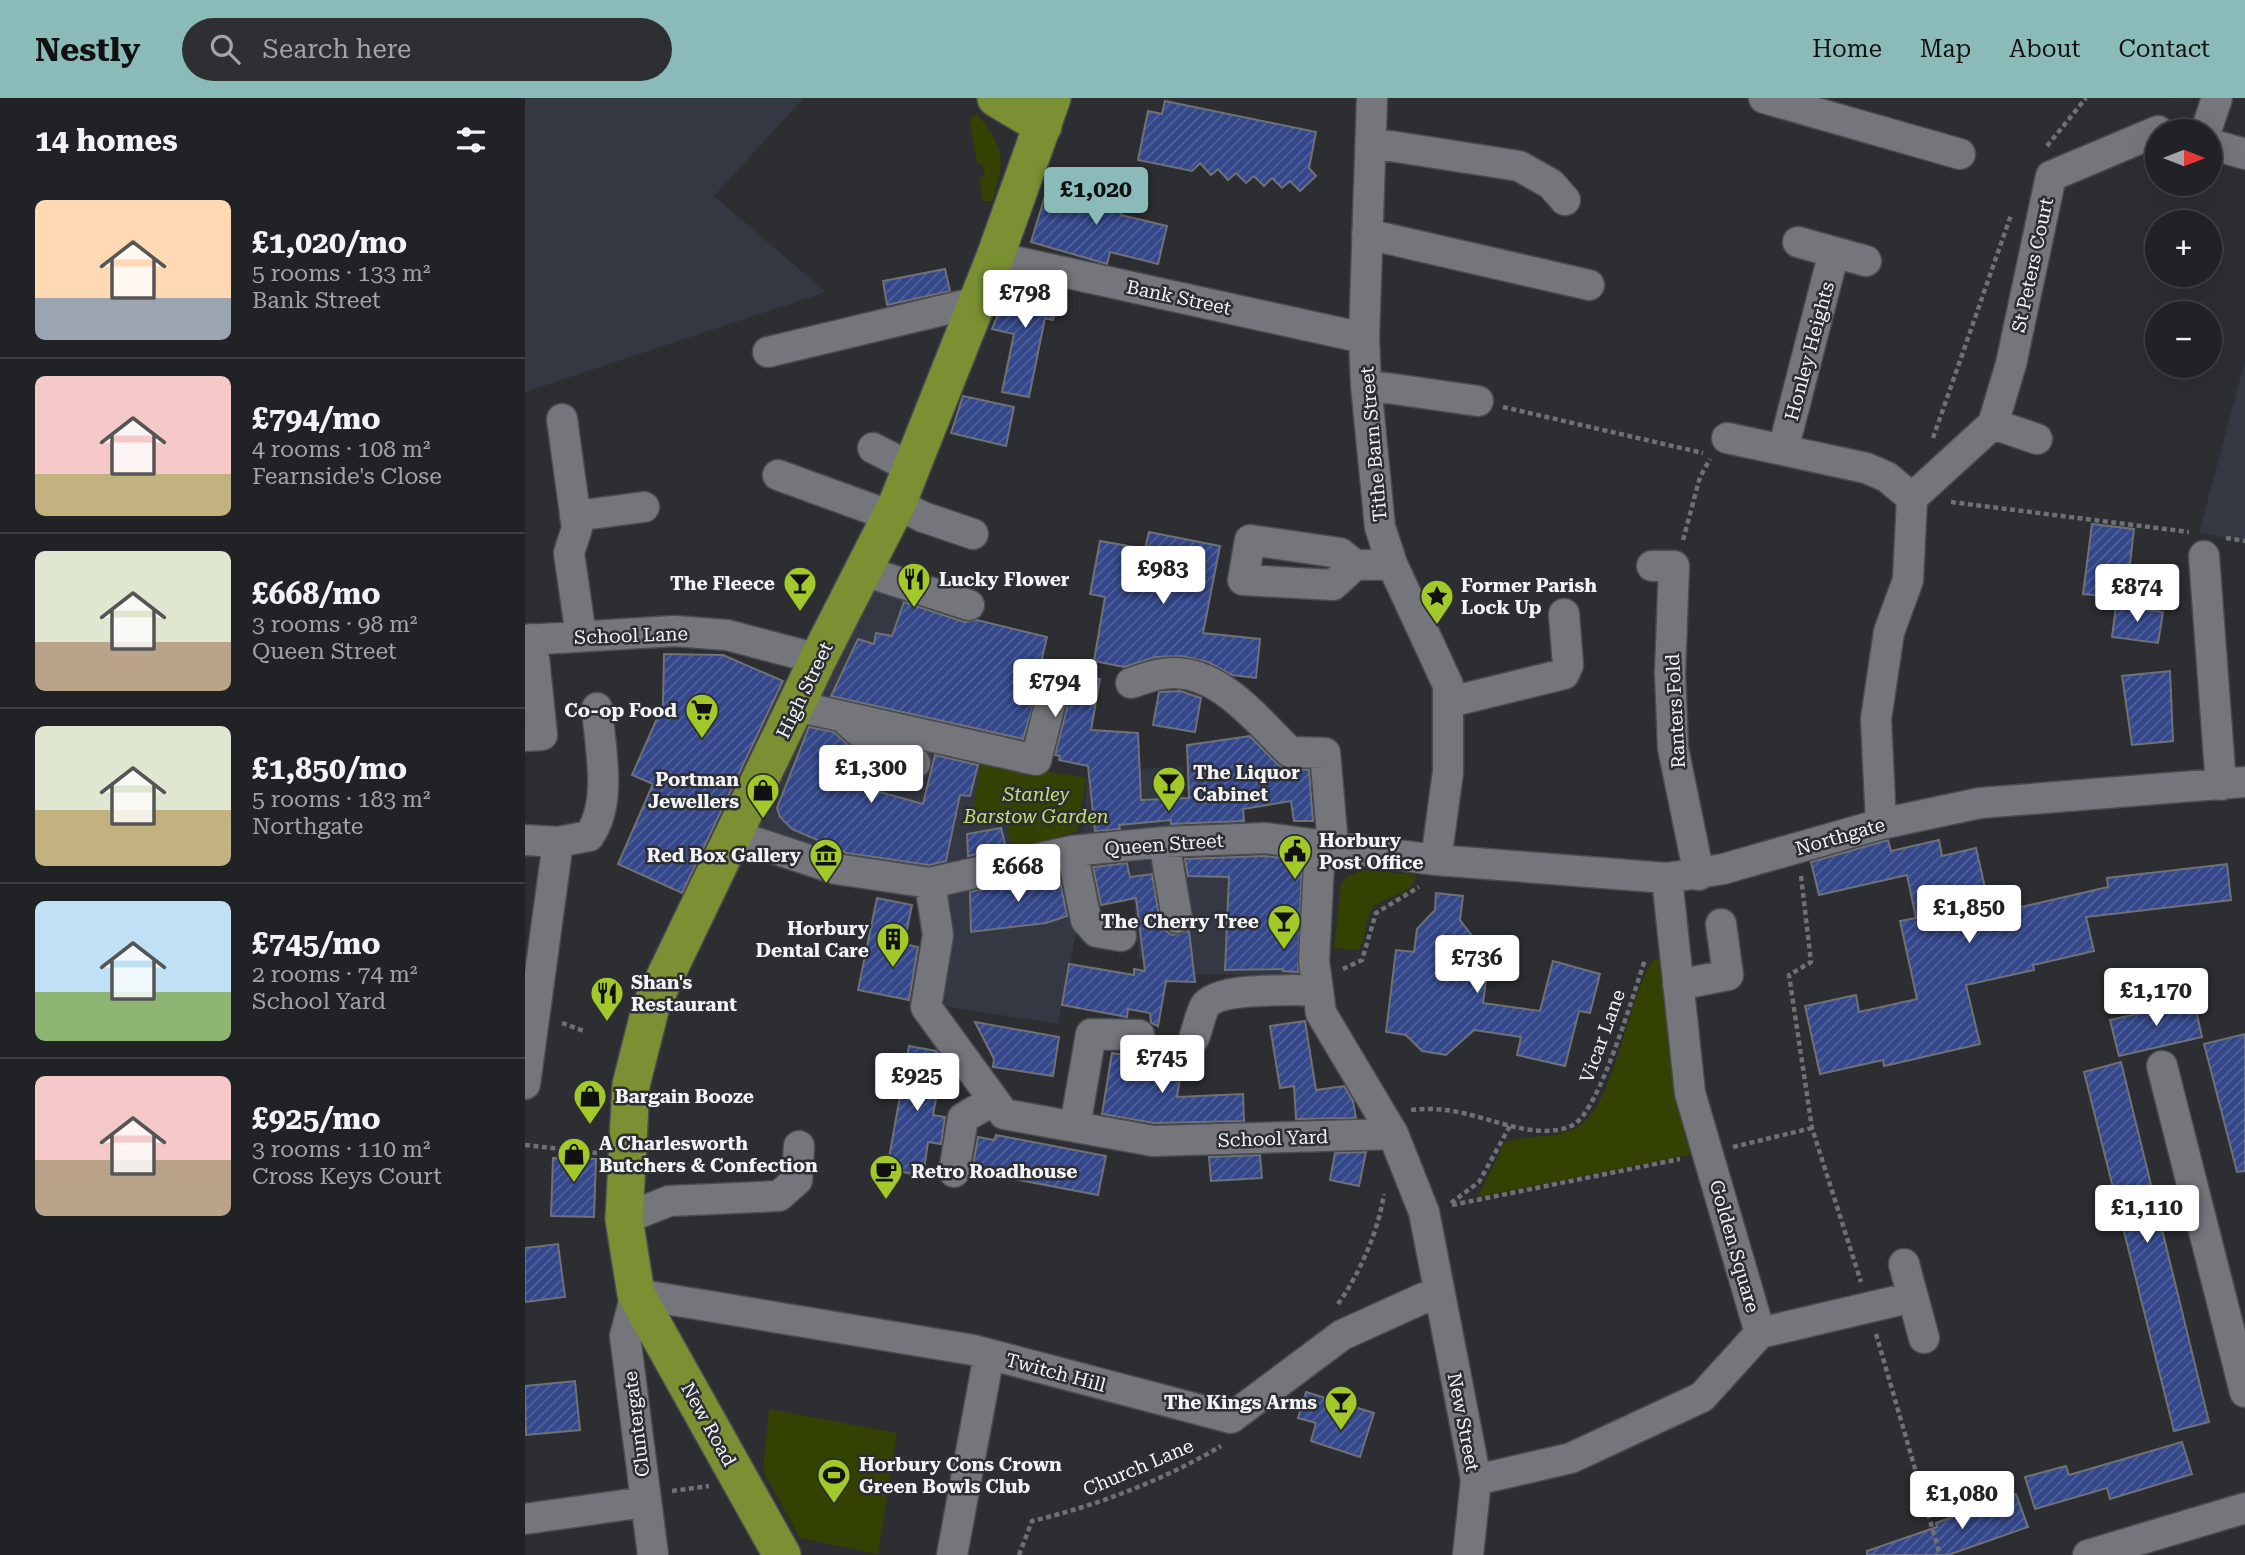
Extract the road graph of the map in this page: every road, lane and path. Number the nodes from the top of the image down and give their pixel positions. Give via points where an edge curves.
1 (996, 98) edge
2 (1372, 98) edge
3 (1764, 98) edge
4 (2087, 98) edge
5 (2217, 98) edge
6 (1048, 112) edge
7 (2210, 119) edge
8 (2145, 136) edge
9 (1371, 143) junction
10 (2223, 148) edge
11 (2042, 152) dead end
12 (1960, 154) dead end
13 (2245, 154) edge
14 (1565, 200) dead end
15 (2013, 210) dead end
16 (1367, 234) junction
17 (1798, 242) dead end
18 (1834, 252) junction
19 (995, 257) junction
20 (1866, 261) dead end
21 (1588, 285) dead end
22 (977, 302) junction
23 (1364, 338) junction
24 (768, 352) dead end
25 (1366, 385) junction
26 (1478, 401) dead end
27 (562, 419) dead end
28 (1993, 424) junction
29 (2038, 439) dead end
30 (1930, 445) dead end
31 (1719, 447) joint
32 (873, 448) dead end
33 (1783, 450) junction
34 (912, 468) junction
35 (778, 475) dead end
36 (1912, 498) junction
37 (644, 507) dead end
38 (894, 510) junction
39 (575, 516) junction
40 (973, 534) dead end
41 (2204, 556) dead end
42 (1391, 564) junction
43 (1355, 565) dead end
44 (1663, 566) joint
45 (864, 571) junction
46 (969, 605) dead end
47 (1565, 614) dead end
48 (581, 636) junction
49 (529, 639) edge
50 (818, 659) junction
51 (1131, 683) dead end
52 (1450, 702) junction
53 (1050, 705) dead end
54 (796, 706) junction
55 (597, 708) dead end
56 (843, 717) junction
57 (525, 736) edge
58 (915, 763) dead end
59 (2233, 783) edge
60 (1881, 824) junction
61 (733, 835) junction
62 (525, 840) edge
63 (558, 842) junction
64 (1164, 842) junction
65 (1327, 845) junction
66 (1797, 848) junction
67 (1072, 851) junction
68 (1430, 859) junction
69 (1699, 875) junction
70 (1667, 878) junction
71 (930, 883) junction
72 (1177, 918) dead end
73 (1721, 924) dead end
74 (1121, 936) dead end
75 (1674, 943) junction
76 (1678, 985) junction
77 (1318, 990) junction
78 (1139, 1035) dead end
79 (1194, 1038) dead end
80 (2162, 1066) dead end
81 (525, 1084) edge
82 (994, 1100) junction
83 (1388, 1124) junction
84 (1075, 1126) junction
85 (1510, 1126) junction
86 (1812, 1128) junction
87 (525, 1145) edge
88 (799, 1146) dead end
89 (1709, 1153) junction
90 (625, 1156) junction
91 (954, 1172) dead end
92 (1385, 1185) dead end
93 (624, 1219) junction
94 (1904, 1264) dead end
95 (1439, 1291) junction
96 (636, 1294) junction
97 (1913, 1297) junction
98 (1868, 1307) junction
99 (1333, 1311) dead end
100 (1760, 1333) junction
101 (1924, 1338) dead end
102 (989, 1354) junction
103 (2245, 1392) edge
104 (1231, 1418) junction
105 (1476, 1480) junction
106 (741, 1481) junction
107 (644, 1499) junction
108 (2245, 1508) edge
109 (525, 1519) edge
110 (2130, 1550) edge
111 (653, 1555) edge
112 (782, 1555) edge
113 (952, 1555) edge
114 (1019, 1555) edge
115 (1468, 1555) edge
116 (1940, 1555) edge
117 (2088, 1555) edge

1 - 6 main road
2 - 9 street, Tithe Barn Street
3 - 12 street
4 - 11 path
5 - 7 street
6 - 19 main road, High Street
8 - 28 street, St Peters Court via 2051,176 2011,364
9 - 14 street via 1519,166 1551,184
9 - 16 street, Tithe Barn Street
10 - 13 street
15 - 30 path
16 - 21 street
16 - 23 street, Tithe Barn Street
17 - 18 street
18 - 20 street
18 - 33 street, Honley Heights
19 - 22 main road, High Street
19 - 23 street, Bank Street
22 - 24 street
22 - 34 main road, High Street
23 - 25 street, Tithe Barn Street
25 - 26 street
25 - 42 street, Tithe Barn Street via 1380,527
27 - 39 street
28 - 29 street
28 - 36 street
31 - 33 street
31 - 44 path via 1700,477 1690,522
32 - 34 street
33 - 36 street via 1866,468 1887,477
34 - 38 main road, High Street
35 - 38 street
36 - 60 street via 1907,580 1889,632 1876,719
37 - 39 street
38 - 40 street
38 - 45 main road, High Street
39 - 48 street via 577,528 569,553
41 - 59 street
42 - 43 street
42 - 52 street, Tithe Barn Street via 1448,685
44 - 69 street, Ranters Fold via 1673,748
45 - 46 street
45 - 50 main road, High Street
47 - 52 street via 1565,674
48 - 49 street, School Lane
48 - 50 street, School Lane via 674,631 727,635
49 - 57 street via 542,735
50 - 54 main road, High Street
51 - 65 street, New Street via 1163,674 1196,675 1239,703 1290,752 1325,753
52 - 68 street, Tithe Barn Street via 1448,772
53 - 56 street via 1036,760
54 - 56 street
54 - 61 main road, High Street
55 - 63 street via 603,788 598,824 589,836
56 - 58 street via 886,756
59 - 60 street, Northgate via 1980,803
60 - 66 street, Northgate
61 - 71 street, Queen Street via 836,869
61 - 90 main road, High Street via 652,1006 631,1085
62 - 63 street
63 - 81 street
64 - 65 street, Queen Street via 1265,838
64 - 67 street, Queen Street
64 - 72 street
65 - 68 street, Queen Street
65 - 77 street, New Street via 1314,961
66 - 69 street, Northgate
66 - 86 path via 1811,962 1789,975
67 - 71 street, Queen Street
67 - 74 street via 1086,920 1097,932
68 - 70 street, Northgate
68 - 77 path via 1419,887 1376,913 1362,960 1345,967
69 - 70 street, Northgate
70 - 75 street, Golden Square
71 - 82 street via 945,965 926,1007
73 - 76 street via 1728,975
75 - 76 street, Golden Square
75 - 85 path, Vicar Lane via 1649,950 1598,1091 1576,1124 1562,1130
76 - 89 street, Golden Square via 1690,1093
77 - 79 street via 1218,997 1206,1005
77 - 83 street, New Street via 1321,1013
78 - 84 street via 1091,1034
80 - 103 street
82 - 84 street, School Yard via 1005,1114
82 - 91 street via 963,1118
83 - 84 street, School Yard via 1153,1141
83 - 85 path, Vicar Lane via 1424,1108 1459,1111
83 - 95 street, New Street via 1424,1212
85 - 89 path via 1479,1182 1448,1206
86 - 89 path
86 - 98 path
87 - 90 path
88 - 93 street via 797,1180 779,1196 669,1201
89 - 100 street, Golden Square
90 - 93 main road, High Street
92 - 99 path via 1382,1210 1354,1282
93 - 96 main road, High Street
94 - 97 street
95 - 104 street via 1342,1335
95 - 105 street, New Street
96 - 102 street, Twitch Hill
96 - 106 main road, New Road
96 - 107 street, Cluntergate via 625,1336
97 - 98 street
97 - 101 street
98 - 100 street
98 - 116 path
100 - 105 street, Golden Square via 1702,1397 1571,1458
102 - 104 street, Twitch Hill
102 - 113 street
104 - 114 path, Church Lane via 1220,1447 1142,1484 1032,1521
105 - 115 street, New Street
106 - 107 path
106 - 112 main road, New Road
107 - 109 street
107 - 111 street, Cluntergate
108 - 110 street
110 - 117 street

